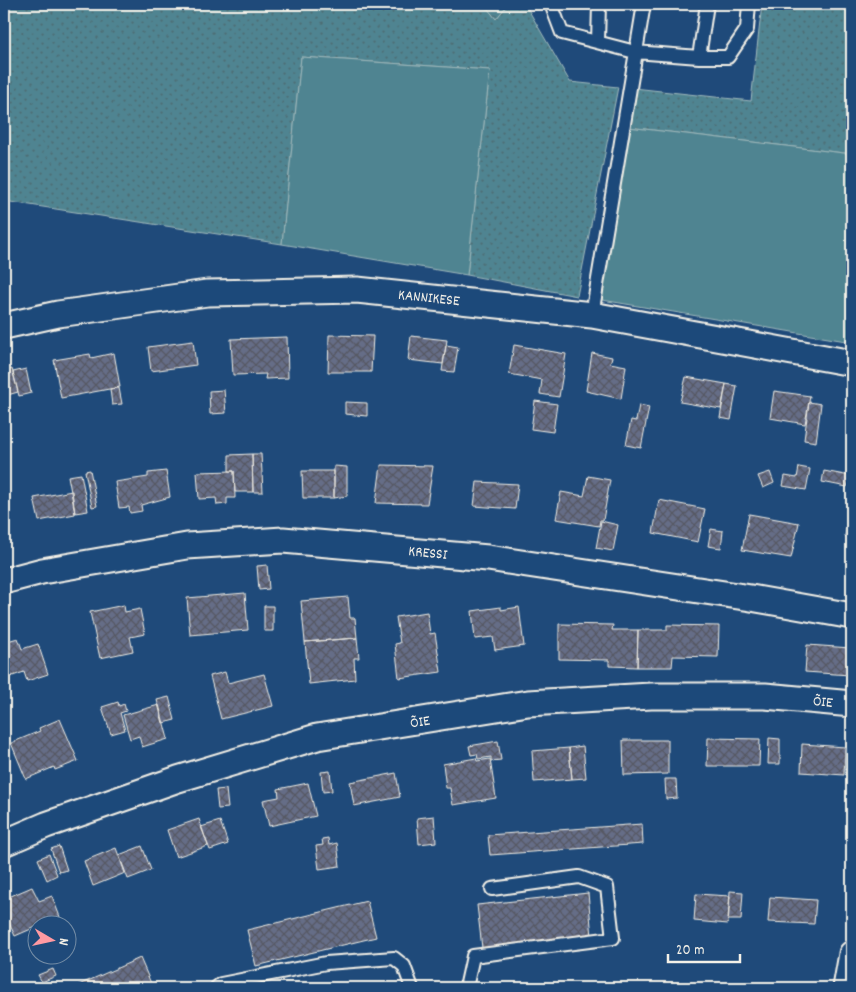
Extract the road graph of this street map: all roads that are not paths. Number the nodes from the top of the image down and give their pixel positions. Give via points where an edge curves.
1 (551, 4) edge
2 (599, 4) edge
3 (644, 4) edge
4 (707, 4) edge
5 (749, 4) edge
6 (598, 42) junction
7 (634, 52) junction
8 (699, 58) junction
9 (592, 315) junction
10 (4, 326) edge
11 (852, 363) edge
12 (4, 582) edge
13 (852, 616) edge
14 (852, 704) edge
15 (4, 843) edge
16 (492, 889) dead end
17 (852, 954) edge
18 (216, 988) edge
19 (412, 988) edge
20 (466, 988) edge
21 (846, 988) edge

1 - 6 lane via 562,33
2 - 6 lane
3 - 7 lane
4 - 8 lane
5 - 8 lane via 747,29 728,57
6 - 7 lane
7 - 8 lane
7 - 9 lane
9 - 10 street, KANNIKESE via 357,290 291,289 207,293 58,314
9 - 11 street, KANNIKESE
12 - 13 street, KRESSI via 42,571 187,546 282,540 488,558
14 - 15 street, ÕIE via 765,696 651,696 538,703 326,736 178,779 46,824
16 - 20 lane via 579,877 607,887 613,938 473,956
17 - 21 street
18 - 19 lane via 221,984 326,963 376,958 394,958 404,966

